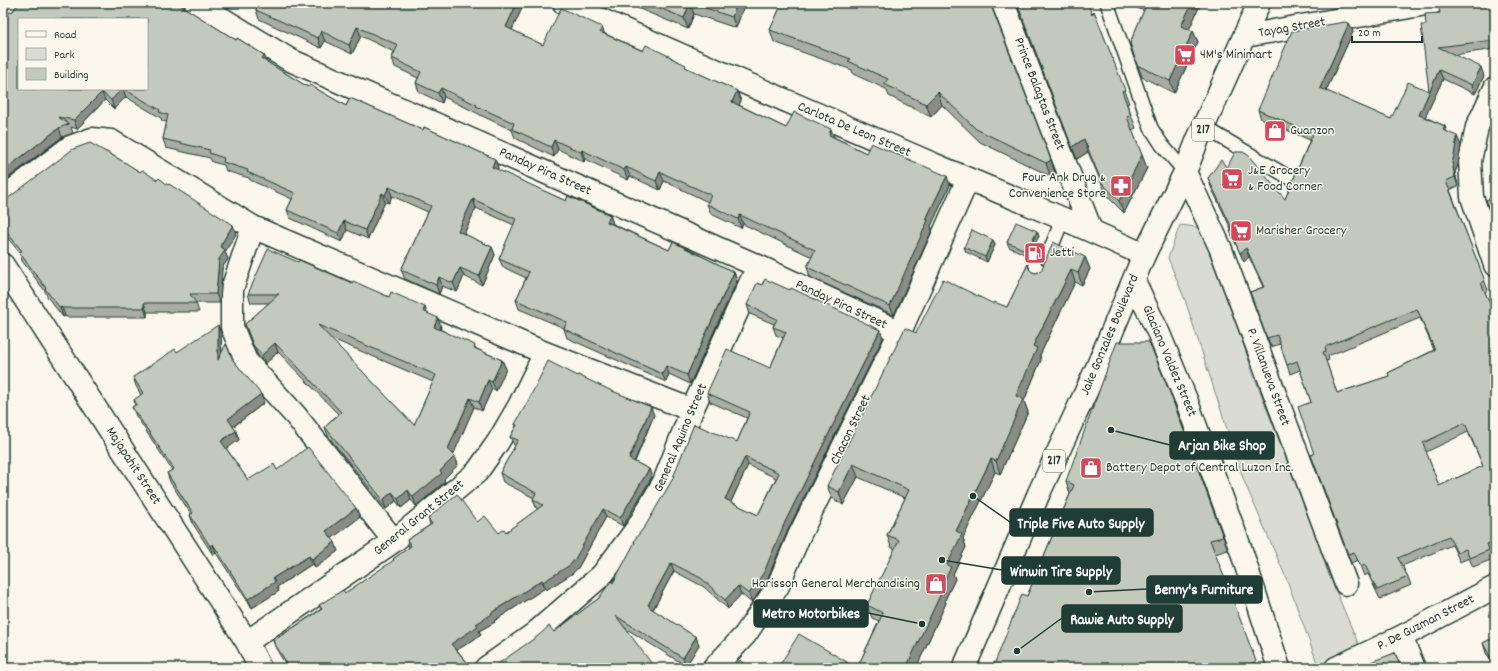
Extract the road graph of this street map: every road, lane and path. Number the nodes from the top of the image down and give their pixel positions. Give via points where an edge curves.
1 (15, 3) edge
2 (196, 3) edge
3 (564, 3) edge
4 (1003, 3) edge
5 (1107, 3) edge
6 (1259, 3) edge
7 (1432, 3) edge
8 (3, 11) edge
9 (1245, 36) junction
10 (1495, 88) edge
11 (1204, 127) junction
12 (1185, 172) junction
13 (1290, 178) dead end
14 (968, 179) junction
15 (3, 198) edge
16 (1063, 218) junction
17 (253, 227) junction
18 (1091, 230) junction
19 (1144, 255) junction
20 (3, 265) edge
21 (1495, 265) edge
22 (758, 266) junction
23 (1043, 269) edge
24 (1134, 281) junction
25 (900, 332) junction
26 (545, 353) junction
27 (692, 410) junction
28 (394, 541) junction
29 (1346, 584) dead end
30 (1495, 587) edge
31 (1401, 637) junction
32 (247, 642) junction
33 (260, 668) edge
34 (486, 668) edge
35 (714, 668) edge
36 (964, 668) edge
37 (1279, 668) edge
38 (1336, 668) edge
39 (1414, 668) edge

1 - 8 street via 7,11
2 - 22 street, Panday Pira Street via 290,60
3 - 14 street, Carlota De Leon Street
4 - 18 street, Prince Balagtas Street
5 - 12 lane via 1151,128
6 - 9 street, Jake Gonzales Boulevard / 217
7 - 9 street, Tayag Street
9 - 11 street, Jake Gonzales Boulevard / 217
10 - 21 street via 1477,127 1470,161 1472,197
11 - 12 street, Jake Gonzales Boulevard / 217
11 - 13 lane
12 - 19 street, Jake Gonzales Boulevard / 217
12 - 29 street, P. Villanueva Street via 1220,247
14 - 16 street, Carlota De Leon Street
14 - 25 street, Chacon Street
15 - 17 street via 70,147 92,139 111,141
16 - 18 street, Carlota De Leon Street
16 - 23 lane
17 - 26 street
17 - 28 street via 232,289 232,327 246,362 296,416
18 - 19 street, Carlota De Leon Street
19 - 24 street, Jake Gonzales Boulevard / 217
20 - 32 street, Majapahit Street
22 - 25 street, Panday Pira Street
22 - 27 street, General Aquino Street
24 - 36 street, Jake Gonzales Boulevard / 217
24 - 37 street, Glaciano Valdez Street via 1187,402 1238,543
25 - 35 street, Chacon Street via 798,536 778,586 745,636
26 - 27 street
26 - 28 street, General Grant Street via 519,406 476,472
27 - 34 street, General Aquino Street via 664,482 638,527 602,575 534,634
28 - 32 street, General Grant Street
30 - 31 street, P. De Guzman Street
31 - 38 street, P. De Guzman Street
31 - 39 street
32 - 33 street, Majapahit Street

